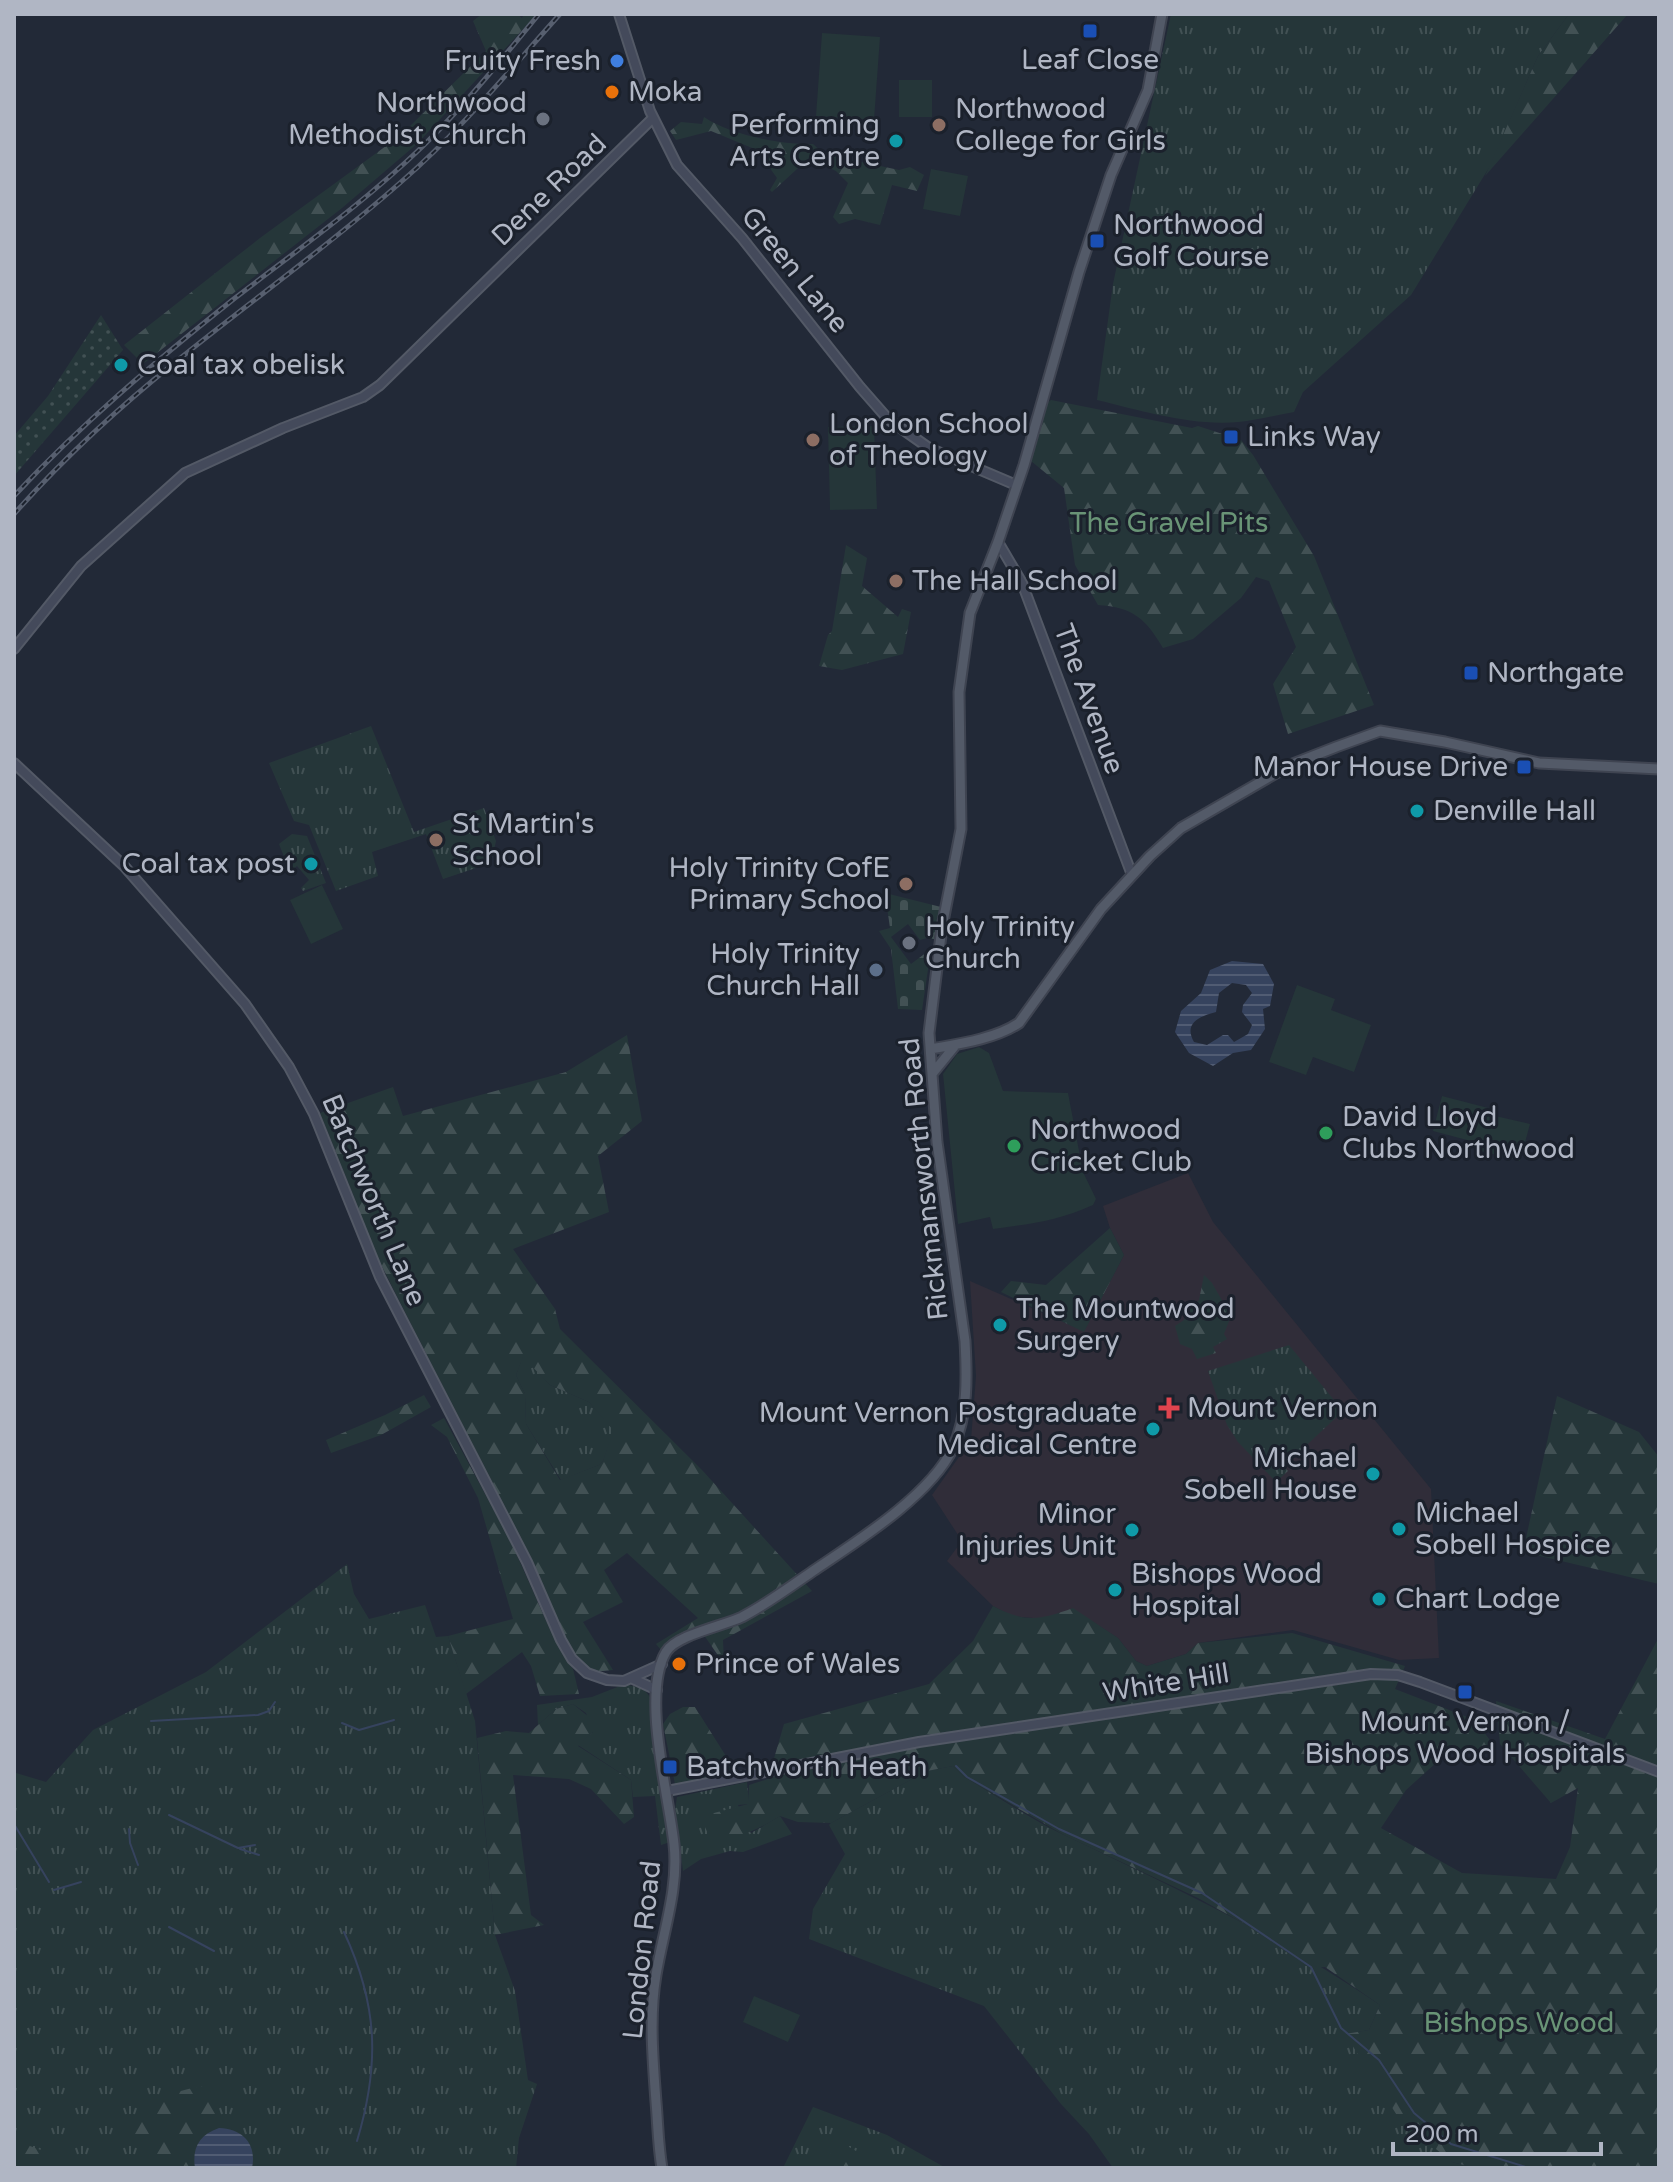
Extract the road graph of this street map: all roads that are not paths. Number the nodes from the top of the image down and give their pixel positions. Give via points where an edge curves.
1 (619, 14) edge
2 (1162, 14) edge
3 (653, 118) junction
4 (1016, 485) junction
5 (998, 542) junction
6 (14, 649) edge
7 (14, 763) edge
8 (1659, 769) edge
9 (1132, 875) junction
10 (957, 1045) junction
11 (931, 1049) junction
12 (932, 1074) junction
13 (662, 1664) junction
14 (631, 1678) junction
15 (657, 1690) junction
16 (1659, 1772) edge
17 (667, 1791) junction
18 (662, 2168) edge

1 - 3 street, Green Lane
2 - 4 main road, Rickmansworth Road via 1148,90 1111,175
3 - 4 street, Green Lane via 684,174 888,419 929,448
3 - 6 street, Dene Road via 396,372 363,397 185,473 81,566
4 - 5 main road, Rickmansworth Road
5 - 9 street, The Avenue via 1022,583
5 - 11 main road, Rickmansworth Road via 970,613 959,692 961,829 929,1017
7 - 14 street, Batchworth Lane via 124,866 280,1053 314,1114 380,1277 527,1562 561,1640 587,1673 607,1680
8 - 9 main road via 1539,763 1380,731 1290,765 1235,795 1181,828
9 - 10 main road via 1101,909 1019,1023
10 - 11 main road
10 - 12 main road
11 - 12 main road, Rickmansworth Road
12 - 13 main road, Rickmansworth Road via 966,1369 964,1408 952,1449 928,1483 847,1548 763,1605 674,1645
13 - 14 street, Batchworth Lane
13 - 15 main road
14 - 15 street, Batchworth Lane
15 - 17 main road, London Road
16 - 17 street, White Hill via 1420,1682 1371,1674 919,1742
17 - 18 main road, London Road via 674,1874 652,2014

